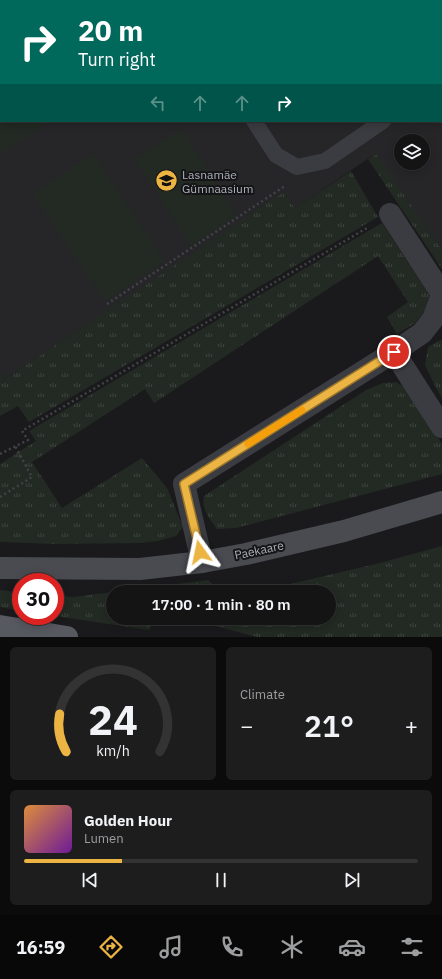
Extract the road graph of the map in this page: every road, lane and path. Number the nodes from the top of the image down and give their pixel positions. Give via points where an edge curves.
1 (255, 122) edge
2 (382, 122) edge
3 (297, 167) junction
4 (390, 214) joint
5 (442, 294) edge
6 (107, 304) dead end
7 (394, 352) junction
8 (442, 427) edge
9 (15, 446) junction
10 (0, 454) edge
11 (0, 497) edge
12 (442, 502) edge
13 (202, 562) junction
14 (0, 568) edge
15 (0, 626) edge
16 (67, 637) edge

1 - 3 lane via 276,155
2 - 3 lane via 325,161
3 - 6 path via 287,185
4 - 5 street
4 - 9 path via 22,431 28,440
5 - 7 street via 433,319 422,334
7 - 8 street
7 - 13 street via 184,484
9 - 10 path
9 - 11 path via 32,477
12 - 13 street, Paekaare via 344,531
13 - 14 street, Paekaare via 140,569
15 - 16 main road

